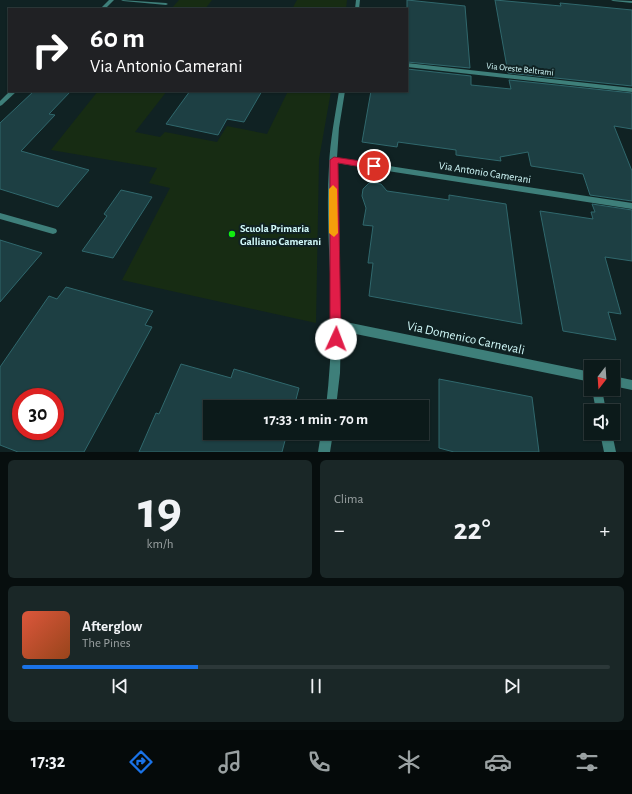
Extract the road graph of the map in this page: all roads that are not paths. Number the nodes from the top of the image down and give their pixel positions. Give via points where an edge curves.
1 (112, 0) edge
2 (123, 0) edge
3 (613, 0) edge
4 (632, 2) edge
5 (166, 4) dead end
6 (103, 8) edge
7 (408, 65) edge
8 (632, 90) edge
9 (13, 92) edge
10 (342, 92) edge
11 (0, 104) edge
12 (334, 160) junction
13 (632, 206) edge
14 (0, 216) edge
15 (53, 231) dead end
16 (336, 325) junction
17 (584, 376) edge
18 (620, 382) edge
19 (632, 385) edge
20 (331, 400) edge
21 (326, 440) edge
22 (607, 440) edge
23 (324, 452) edge
24 (610, 452) edge

1 - 6 street
2 - 5 street
3 - 4 street
7 - 8 street, Via Oreste Beltrami
9 - 11 street
10 - 12 street via 335,132
12 - 13 street, Via Antonio Camerani
12 - 16 street
14 - 15 street
16 - 17 street, Via Domenico Carnevali
16 - 20 street
18 - 19 street
21 - 23 street
22 - 24 street

